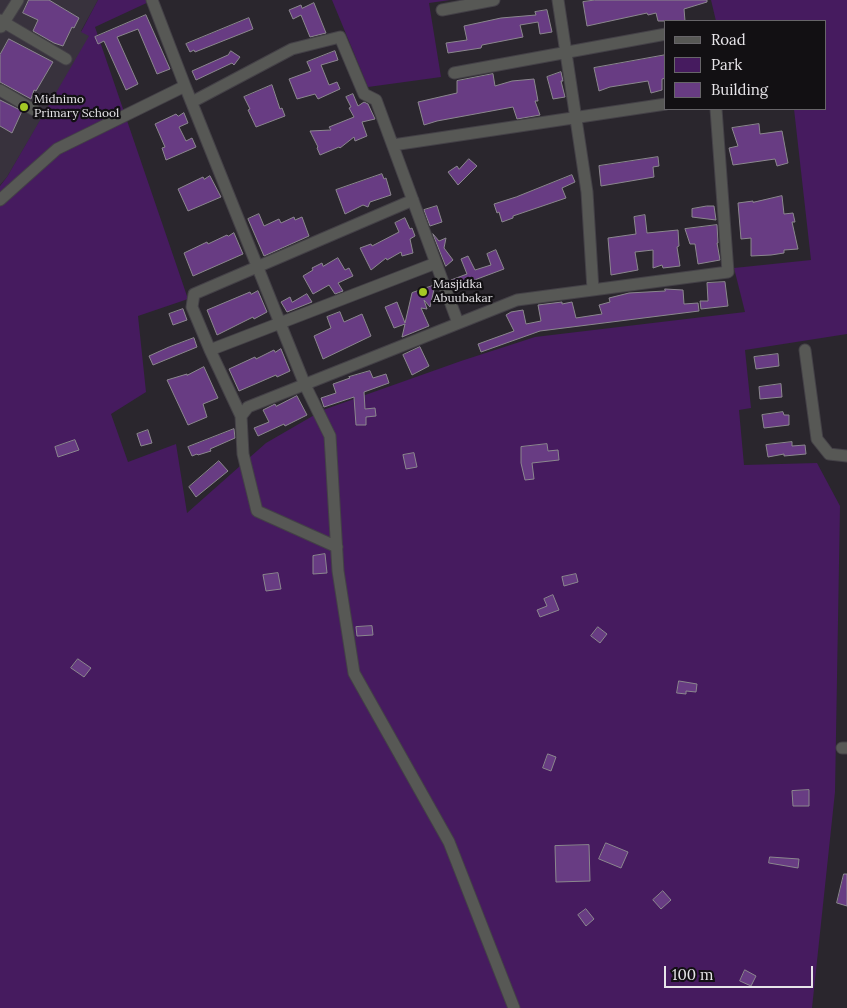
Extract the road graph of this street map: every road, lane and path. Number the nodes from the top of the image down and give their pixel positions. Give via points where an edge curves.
1 (18, 0) edge
2 (152, 0) edge
3 (494, 0) edge
4 (558, 0) edge
5 (442, 10) dead end
6 (1, 24) edge
7 (664, 34) edge
8 (566, 52) junction
9 (66, 59) dead end
10 (454, 73) dead end
11 (185, 86) junction
12 (0, 90) edge
13 (192, 102) junction
14 (664, 104) edge
15 (34, 110) dead end
16 (716, 110) edge
17 (576, 117) junction
18 (393, 144) junction
19 (0, 200) edge
20 (413, 200) junction
21 (436, 263) junction
22 (256, 267) junction
23 (593, 290) junction
24 (458, 323) junction
25 (280, 324) junction
26 (210, 350) junction
27 (805, 350) dead end
28 (305, 385) junction
29 (242, 416) junction
30 (847, 456) edge
31 (337, 547) junction
32 (514, 1008) edge

1 - 6 street
2 - 11 street
3 - 5 street
4 - 8 street
6 - 9 street
7 - 8 street
8 - 10 street
8 - 17 street
11 - 13 street
11 - 19 street via 57,149
12 - 15 street
13 - 18 street via 292,49 340,37 364,94 376,100
13 - 22 street
14 - 17 street
16 - 23 street via 728,272
17 - 18 street
17 - 23 street via 587,192
18 - 20 street
20 - 21 street
20 - 22 street
21 - 24 street
21 - 25 street
22 - 25 street
22 - 26 street via 194,294 192,307
23 - 24 street via 517,300
24 - 28 street
25 - 26 street
25 - 28 street
26 - 29 street
27 - 30 street via 817,439 828,454
28 - 29 street via 248,407
28 - 31 street via 330,436
29 - 31 street via 243,454 257,510
31 - 32 street via 354,673 449,842

